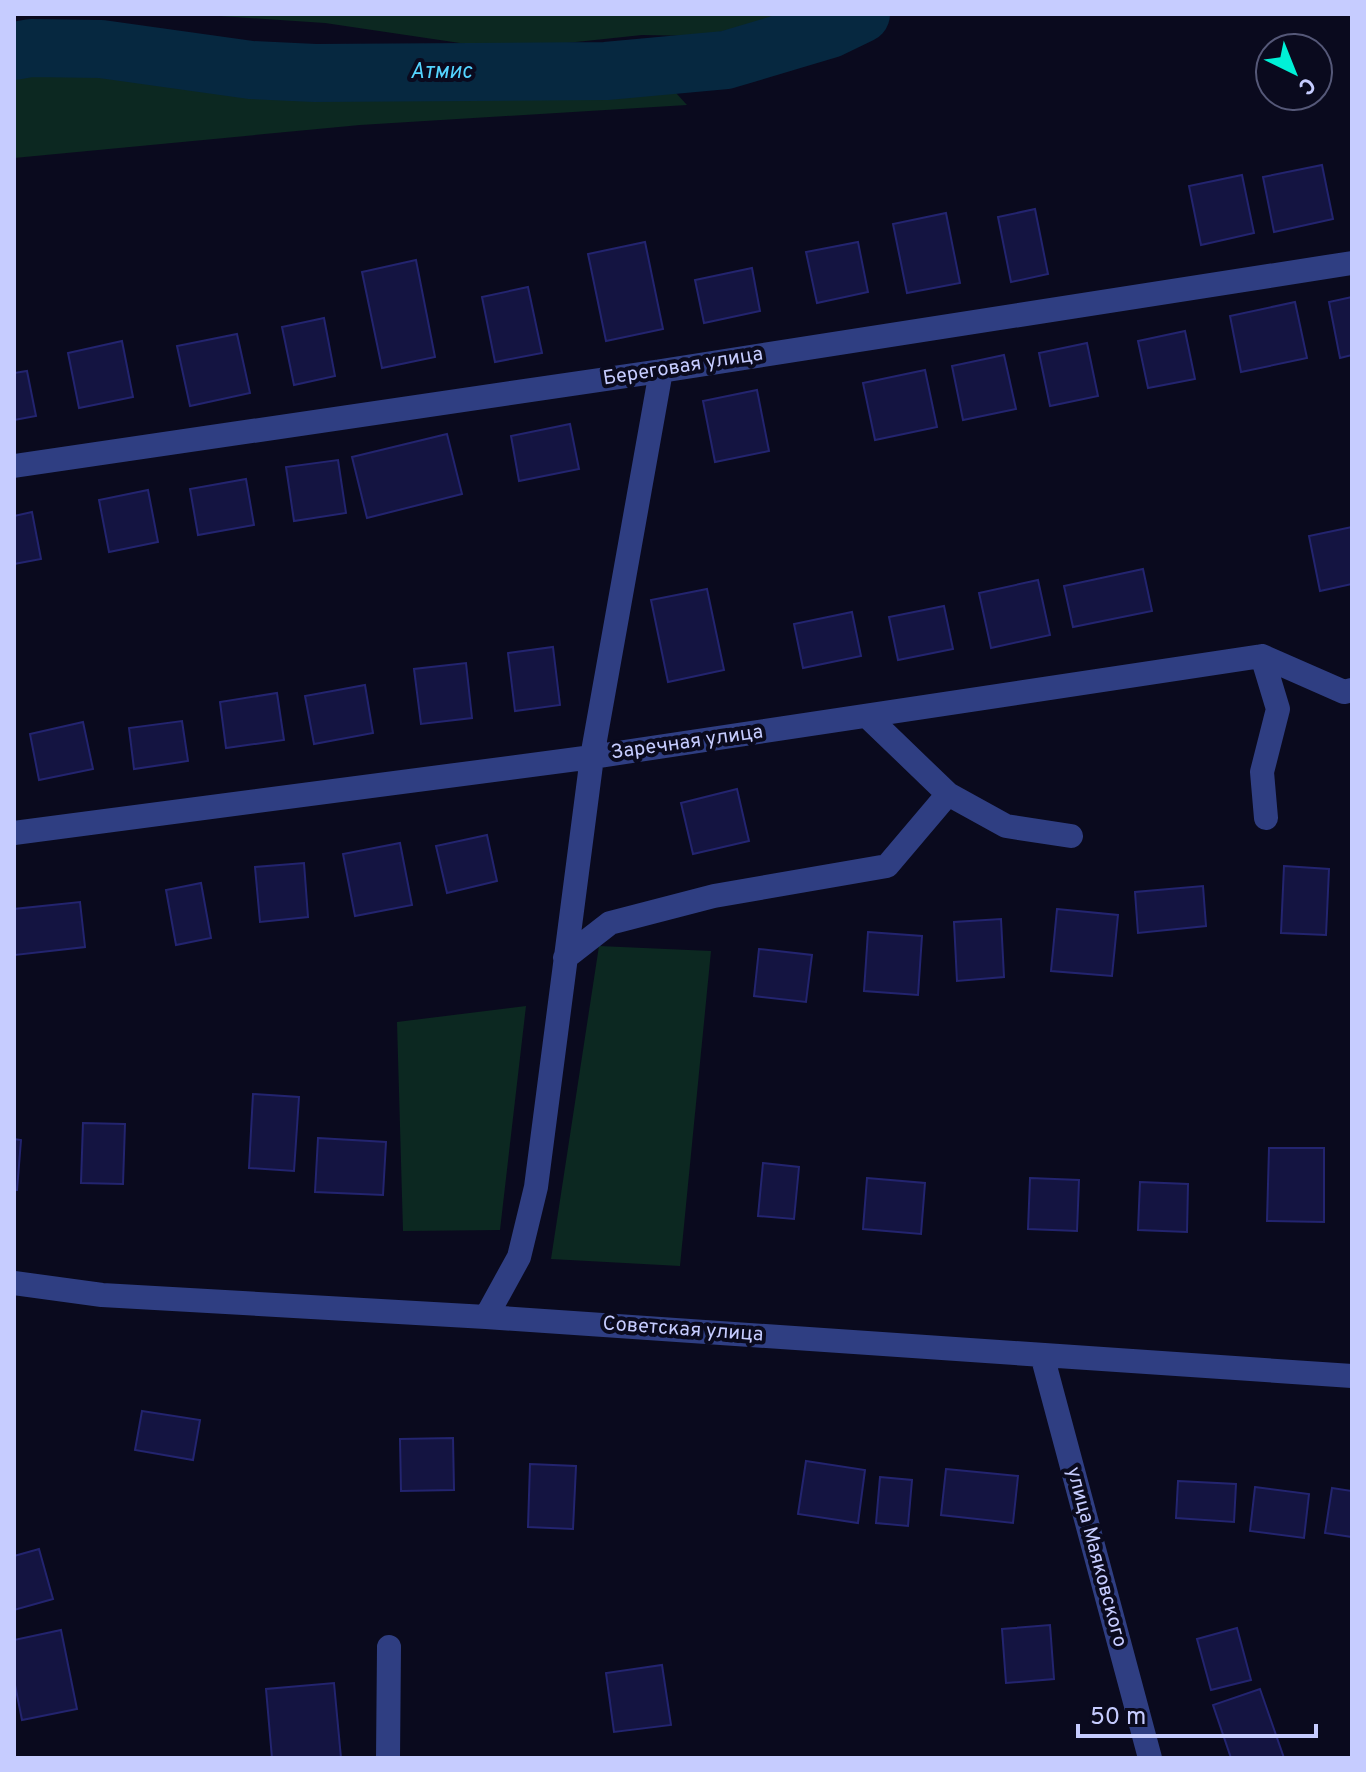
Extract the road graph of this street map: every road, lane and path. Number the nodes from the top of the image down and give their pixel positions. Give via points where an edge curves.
1 (1352, 263) edge
2 (661, 371) junction
3 (14, 466) edge
4 (1262, 656) junction
5 (1349, 693) edge
6 (867, 716) junction
7 (592, 757) junction
8 (948, 794) junction
9 (1266, 818) dead end
10 (14, 833) edge
11 (1071, 836) dead end
12 (565, 958) junction
13 (14, 1283) edge
14 (486, 1317) junction
15 (1042, 1355) junction
16 (1352, 1376) edge
17 (389, 1647) dead end
18 (388, 1758) edge
19 (1150, 1758) edge

1 - 2 street, Береговая улица
2 - 3 street, Береговая улица
2 - 7 street
4 - 5 street
4 - 6 street, Заречная улица
4 - 9 street via 1278,709 1262,772
6 - 7 street, Заречная улица
6 - 8 street
7 - 10 street, Заречная улица
7 - 12 street
8 - 11 street via 1006,826
8 - 12 street via 887,866 714,896 610,923
12 - 14 street via 536,1187 519,1257
13 - 14 street, Советская улица via 102,1295
14 - 15 street, Советская улица
15 - 16 street, Советская улица
15 - 19 street, улица Маяковского
17 - 18 street

